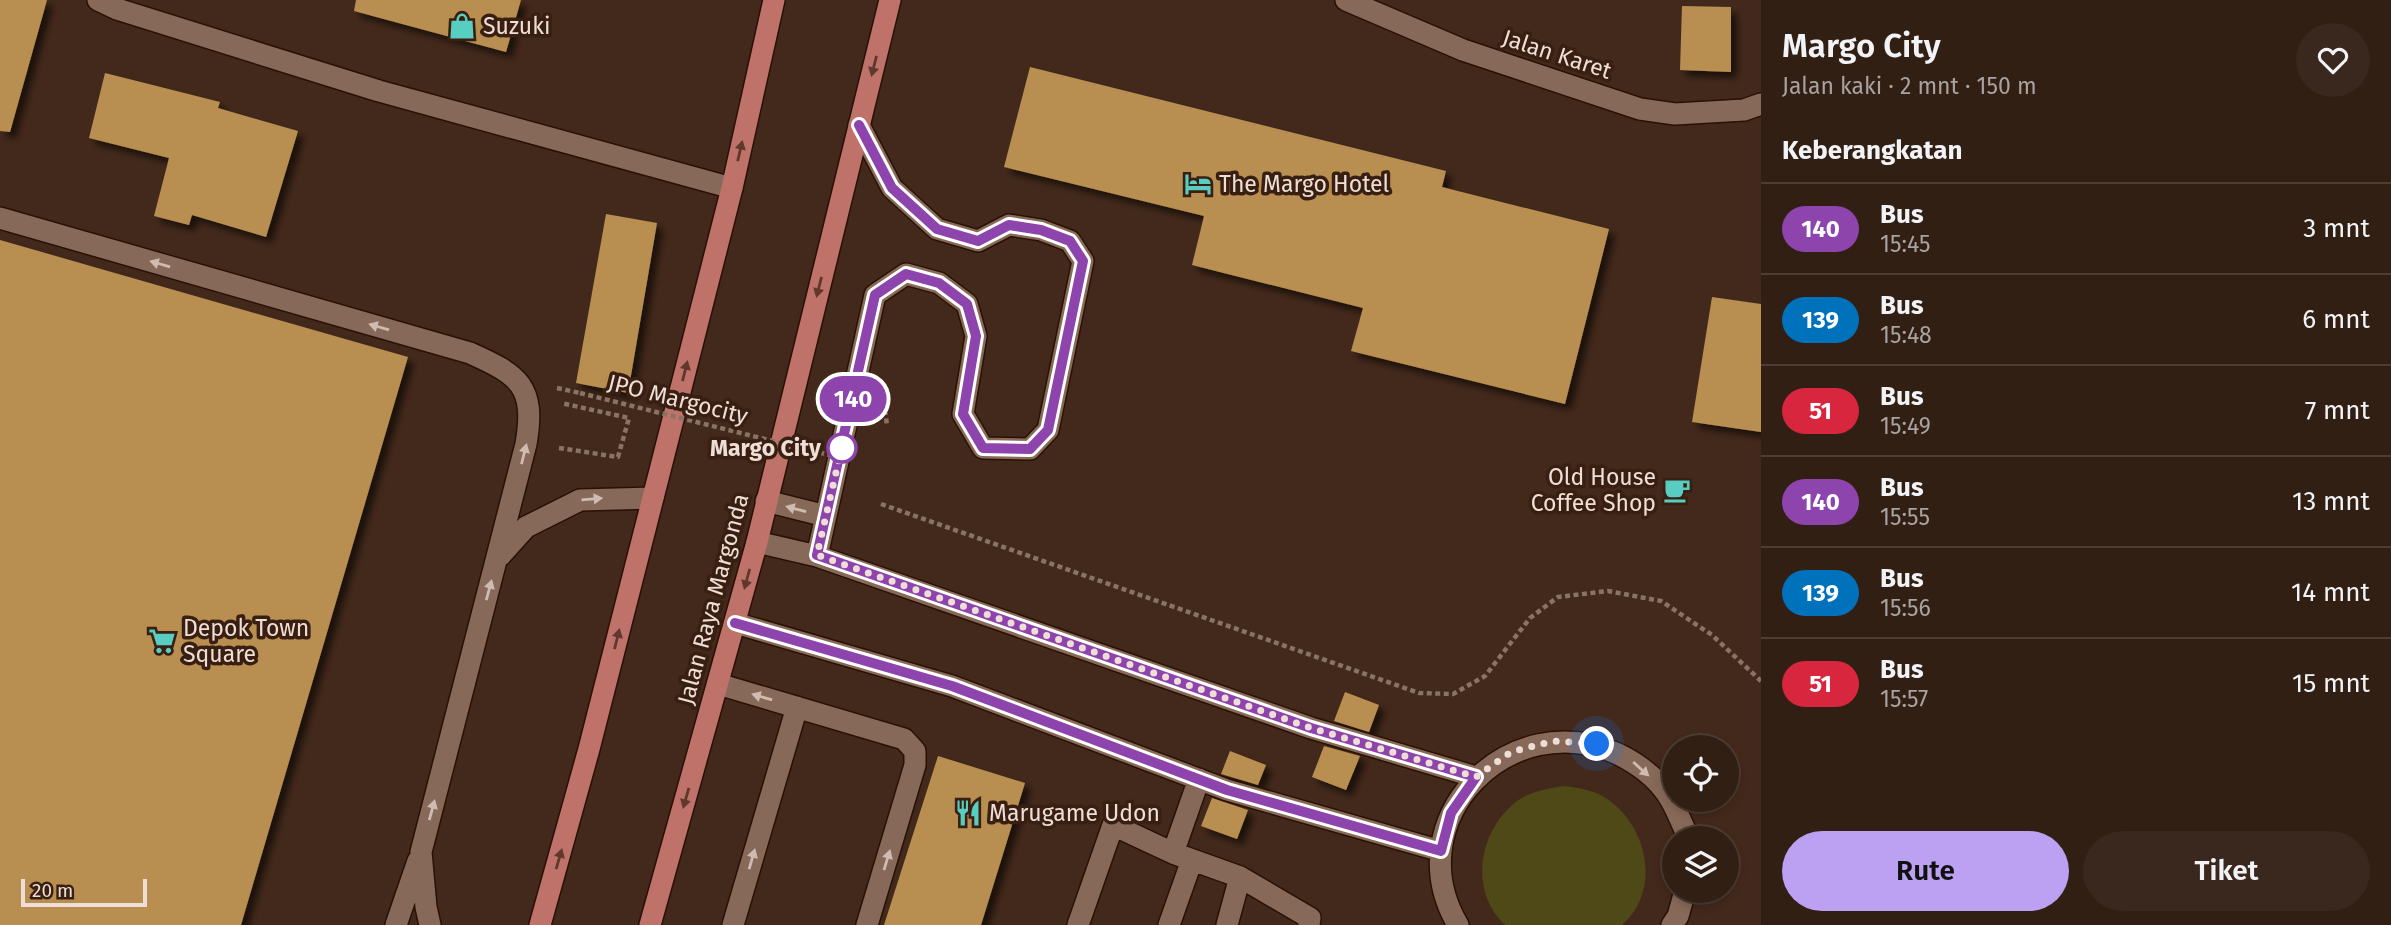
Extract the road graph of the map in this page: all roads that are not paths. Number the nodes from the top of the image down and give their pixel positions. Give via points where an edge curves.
1 (98, 0) edge
2 (774, 0) edge
3 (890, 0) edge
4 (1346, 0) edge
5 (1761, 104) edge
6 (859, 125) junction
7 (732, 188) junction
8 (0, 218) edge
9 (653, 498) junction
10 (766, 501) junction
11 (826, 516) junction
12 (757, 542) junction
13 (817, 555) junction
14 (496, 560) junction
15 (735, 623) junction
16 (718, 684) junction
17 (797, 707) junction
18 (1476, 777) junction
19 (1199, 779) junction
20 (1683, 826) edge
21 (1441, 851) junction
22 (421, 852) junction
23 (1182, 856) junction
24 (1240, 877) junction
25 (1682, 903) edge
26 (1450, 920) edge
27 (396, 925) edge
28 (430, 925) edge
29 (540, 925) edge
30 (650, 925) edge
31 (733, 925) edge
32 (867, 925) edge
33 (1078, 925) edge
34 (1169, 925) edge
35 (1227, 925) edge
36 (1309, 925) edge
37 (1672, 925) edge

1 - 7 street via 379,91
7 -> 2 main road
3 -> 6 main road, Jalan Raya Margonda
4 - 5 street, Jalan Karet via 1463,50 1640,109 1675,114 1744,110
6 -> 10 main road, Jalan Raya Margonda
6 - 11 street via 892,188 937,229 978,241 1009,225 1041,230 1070,241 1083,261 1048,430 1030,449 983,448 963,414 976,336 967,304 939,283 906,274 875,295
9 -> 7 main road
14 -> 8 street via 530,421 527,397 517,379 470,353
14 -> 9 street via 527,527 580,500
29 -> 9 main road
11 -> 10 street
10 - 12 main road, Jalan Raya Margonda
11 - 13 street
12 - 13 street
12 -> 15 main road, Jalan Raya Margonda
13 - 18 street via 1311,728
22 -> 14 street
15 - 16 main road, Jalan Raya Margonda
15 - 19 street via 952,686
17 -> 16 street
16 -> 30 main road, Jalan Raya Margonda
31 -> 17 street
32 -> 17 street via 915,765 915,751 904,739
18 -> 20 street via 1511,752 1553,741 1597,744 1636,762 1667,793
18 - 21 street via 1451,813
19 - 21 street
19 - 23 street
21 - 26 street via 1442,890
22 - 27 street
22 - 28 street
23 - 24 street
23 - 33 street via 1114,825
23 - 34 street
24 - 35 street
24 - 36 street via 1310,918
25 - 37 street

